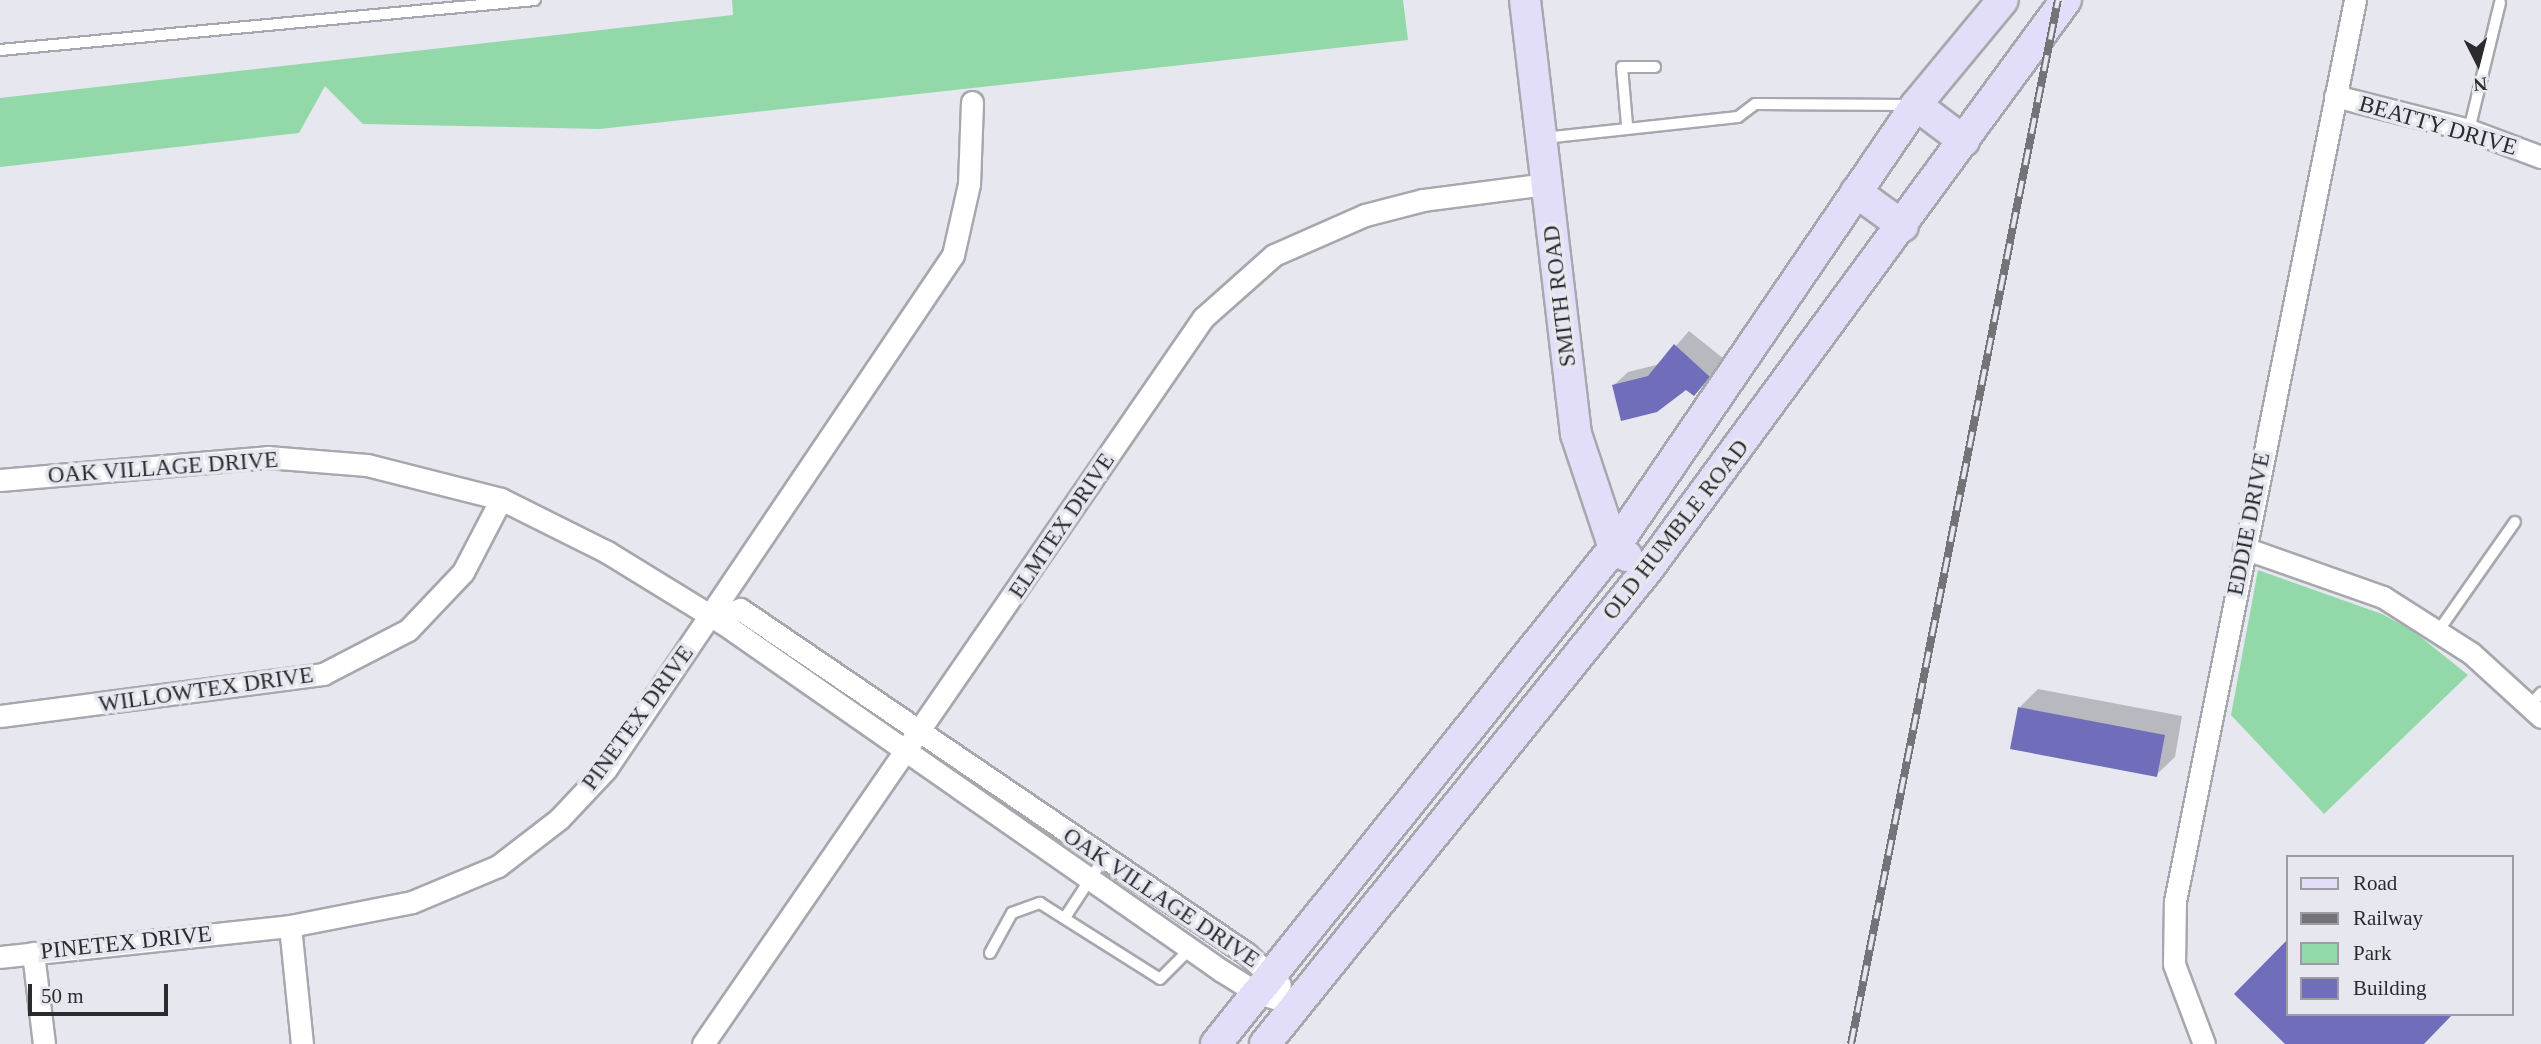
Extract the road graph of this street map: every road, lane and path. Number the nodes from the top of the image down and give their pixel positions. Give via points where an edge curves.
1 (535, 0) edge
2 (1525, 0) edge
3 (2003, 0) edge
4 (2066, 0) edge
5 (2355, 0) edge
6 (2500, 3) dead end
7 (0, 50) edge
8 (1656, 67) dead end
9 (2335, 96) junction
10 (972, 102) dead end
11 (1916, 105) junction
12 (1628, 125) junction
13 (2469, 131) junction
14 (1541, 138) junction
15 (1964, 141) junction
16 (2541, 157) edge
17 (1546, 184) junction
18 (1856, 192) junction
19 (1903, 226) junction
20 (0, 480) edge
21 (501, 499) junction
22 (2515, 522) dead end
23 (1614, 548) junction
24 (2244, 548) junction
25 (1648, 569) junction
26 (710, 619) junction
27 (2439, 630) junction
28 (2537, 706) edge
29 (0, 716) edge
30 (914, 743) junction
31 (1437, 760) junction
32 (1469, 788) junction
33 (1104, 858) junction
34 (1090, 879) junction
35 (1066, 916) junction
36 (290, 926) junction
37 (1190, 948) junction
38 (33, 953) junction
39 (990, 953) dead end
40 (0, 957) edge
41 (1262, 982) junction
42 (1297, 1005) junction
43 (1275, 1040) edge
44 (44, 1044) edge
45 (302, 1044) edge
46 (703, 1044) edge
47 (1216, 1044) edge
48 (2204, 1044) edge

1 - 7 lane
2 - 14 main road, SMITH ROAD
3 - 11 main road, OLD HUMBLE ROAD
4 - 15 main road, OLD HUMBLE ROAD
5 - 9 street, EDDIE DRIVE
6 - 13 lane
8 - 12 lane via 1622,67
9 - 13 street, BEATTY DRIVE
9 - 24 street, EDDIE DRIVE
10 - 26 street, PINETEX DRIVE via 969,184 953,256
11 - 12 lane via 1755,104 1738,117 1640,129
11 - 15 main road
11 - 18 main road, OLD HUMBLE ROAD
12 - 14 lane
13 - 16 street, BEATTY DRIVE
14 - 17 main road, SMITH ROAD
15 - 19 main road, OLD HUMBLE ROAD
17 - 23 main road, SMITH ROAD via 1576,434
17 - 30 street, ELMTEX DRIVE via 1411,202 1365,215 1274,255 1203,318
18 - 19 main road
18 - 23 main road, OLD HUMBLE ROAD
19 - 25 main road, OLD HUMBLE ROAD
20 - 21 street, OAK VILLAGE DRIVE via 267,457 367,465
21 - 26 street, OAK VILLAGE DRIVE via 607,552
21 - 29 street, WILLOWTEX DRIVE via 463,572 408,629 323,674
22 - 27 lane
23 - 25 main road
23 - 31 main road, OLD HUMBLE ROAD
24 - 27 street via 2349,582
24 - 48 street, EDDIE DRIVE via 2172,932 2182,996
25 - 32 main road, OLD HUMBLE ROAD
26 - 30 street, OAK VILLAGE DRIVE via 740,609
26 - 36 street, PINETEX DRIVE via 606,769 559,819 498,866 412,902
27 - 28 street
30 - 33 street, OAK VILLAGE DRIVE
30 - 34 street, OAK VILLAGE DRIVE
30 - 46 street, ELMTEX DRIVE
31 - 32 main road
31 - 41 main road, OLD HUMBLE ROAD
32 - 42 main road, OLD HUMBLE ROAD
33 - 34 lane
33 - 41 street, OAK VILLAGE DRIVE
34 - 35 lane
34 - 37 street, OAK VILLAGE DRIVE
35 - 37 lane via 1160,979
35 - 39 lane via 1027,904 1012,913
36 - 38 street, PINETEX DRIVE
36 - 45 street
37 - 41 street, OAK VILLAGE DRIVE
38 - 40 street, PINETEX DRIVE
38 - 44 street
41 - 42 street, OAK VILLAGE DRIVE
41 - 47 main road, OLD HUMBLE ROAD
42 - 43 main road, OLD HUMBLE ROAD

